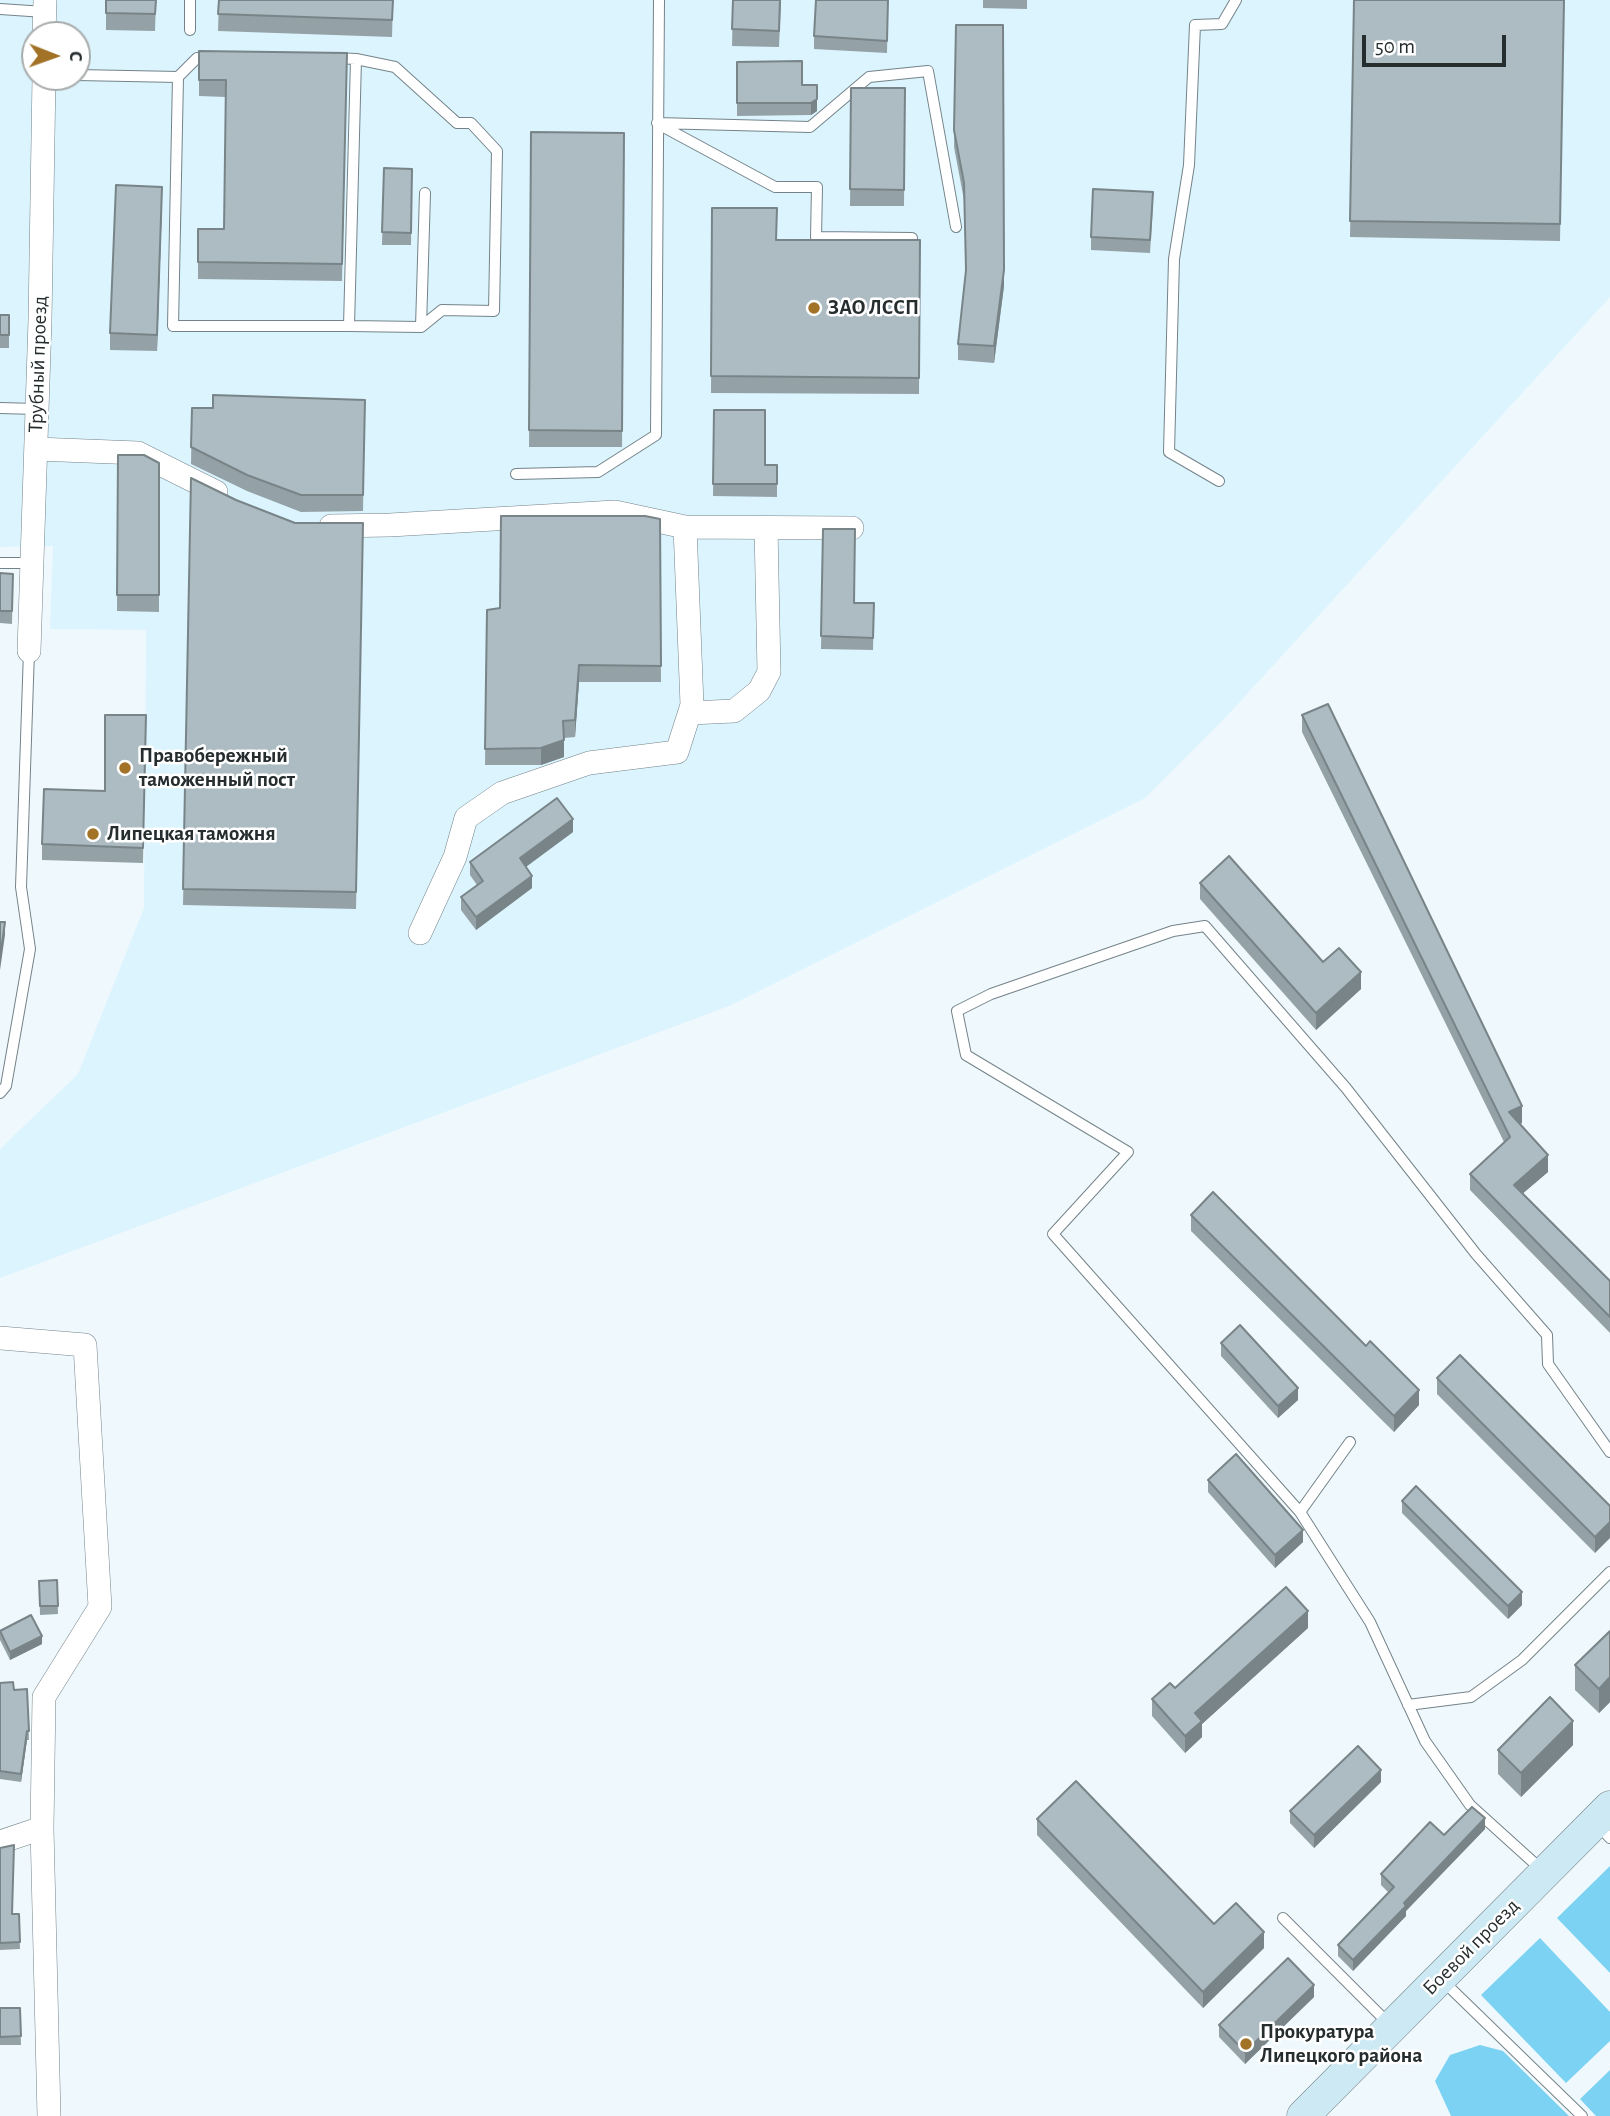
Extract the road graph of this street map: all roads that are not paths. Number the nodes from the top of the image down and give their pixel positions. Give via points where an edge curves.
1 (190, 0) edge
2 (659, 0) edge
3 (1236, 0) edge
4 (0, 9) edge
5 (45, 16) edge
6 (190, 30) dead end
7 (224, 58) edge
8 (317, 58) edge
9 (356, 59) junction
10 (91, 75) edge
11 (178, 77) junction
12 (44, 91) edge
13 (657, 123) junction
14 (425, 193) dead end
15 (956, 228) dead end
16 (912, 239) edge
17 (349, 326) junction
18 (421, 327) junction
19 (0, 408) edge
20 (37, 409) junction
21 (36, 449) junction
22 (516, 474) dead end
23 (1219, 481) dead end
24 (241, 504) edge
25 (312, 526) edge
26 (685, 527) junction
27 (766, 528) junction
28 (852, 528) edge
29 (0, 563) edge
30 (32, 563) junction
31 (29, 651) joint
32 (690, 713) junction
33 (420, 933) dead end
34 (0, 1093) edge
35 (0, 1338) edge
36 (1350, 1442) dead end
37 (1610, 1452) edge
38 (1300, 1512) junction
39 (1610, 1572) edge
40 (1408, 1705) junction
41 (1605, 1822) edge
42 (42, 1828) junction
43 (0, 1842) edge
44 (1545, 1873) junction
45 (1283, 1918) dead end
46 (1440, 1978) junction
47 (1392, 2027) junction
48 (49, 2116) edge
49 (1303, 2116) edge
50 (1582, 2116) edge

1 - 6 lane
2 - 13 lane
3 - 23 lane via 1222,24 1195,25 1189,165 1174,259 1168,452
4 - 5 lane
7 - 11 lane via 197,58
8 - 9 lane
9 - 17 lane
9 - 18 lane via 395,67 457,123 471,123 497,151 494,311 442,310
10 - 11 lane
11 - 17 lane via 173,326
12 - 20 street, Трубный проезд
13 - 15 lane via 810,127 869,77 928,72
13 - 16 lane via 775,187 817,187 816,237
13 - 22 lane via 656,435 598,472
14 - 18 lane
17 - 18 lane
19 - 20 lane
20 - 21 street, Трубный проезд
21 - 24 street via 138,453
21 - 30 street, Трубный проезд
25 - 26 street via 615,512
26 - 27 street
26 - 32 street
27 - 28 street
27 - 32 street via 769,672 759,691 734,712
29 - 30 lane
30 - 31 street, Трубный проезд
31 - 34 lane via 21,887 30,949 6,1086
32 - 33 street via 677,752 589,763 502,793 466,818 455,857
35 - 42 street via 85,1345 100,1606 44,1697
36 - 38 lane
37 - 38 lane via 1548,1364 1547,1335 1476,1254 1346,1088 1205,926 1173,931 991,994 957,1012 966,1055 1128,1153 1053,1234
38 - 40 lane via 1370,1622
39 - 40 lane via 1522,1660 1471,1697
40 - 44 lane via 1425,1741 1470,1805
41 - 44 street, Боевой проезд
42 - 43 street
42 - 48 street
44 - 46 street, Боевой проезд
45 - 47 lane
46 - 47 street, Боевой проезд
46 - 50 lane
47 - 49 street, Боевой проезд

